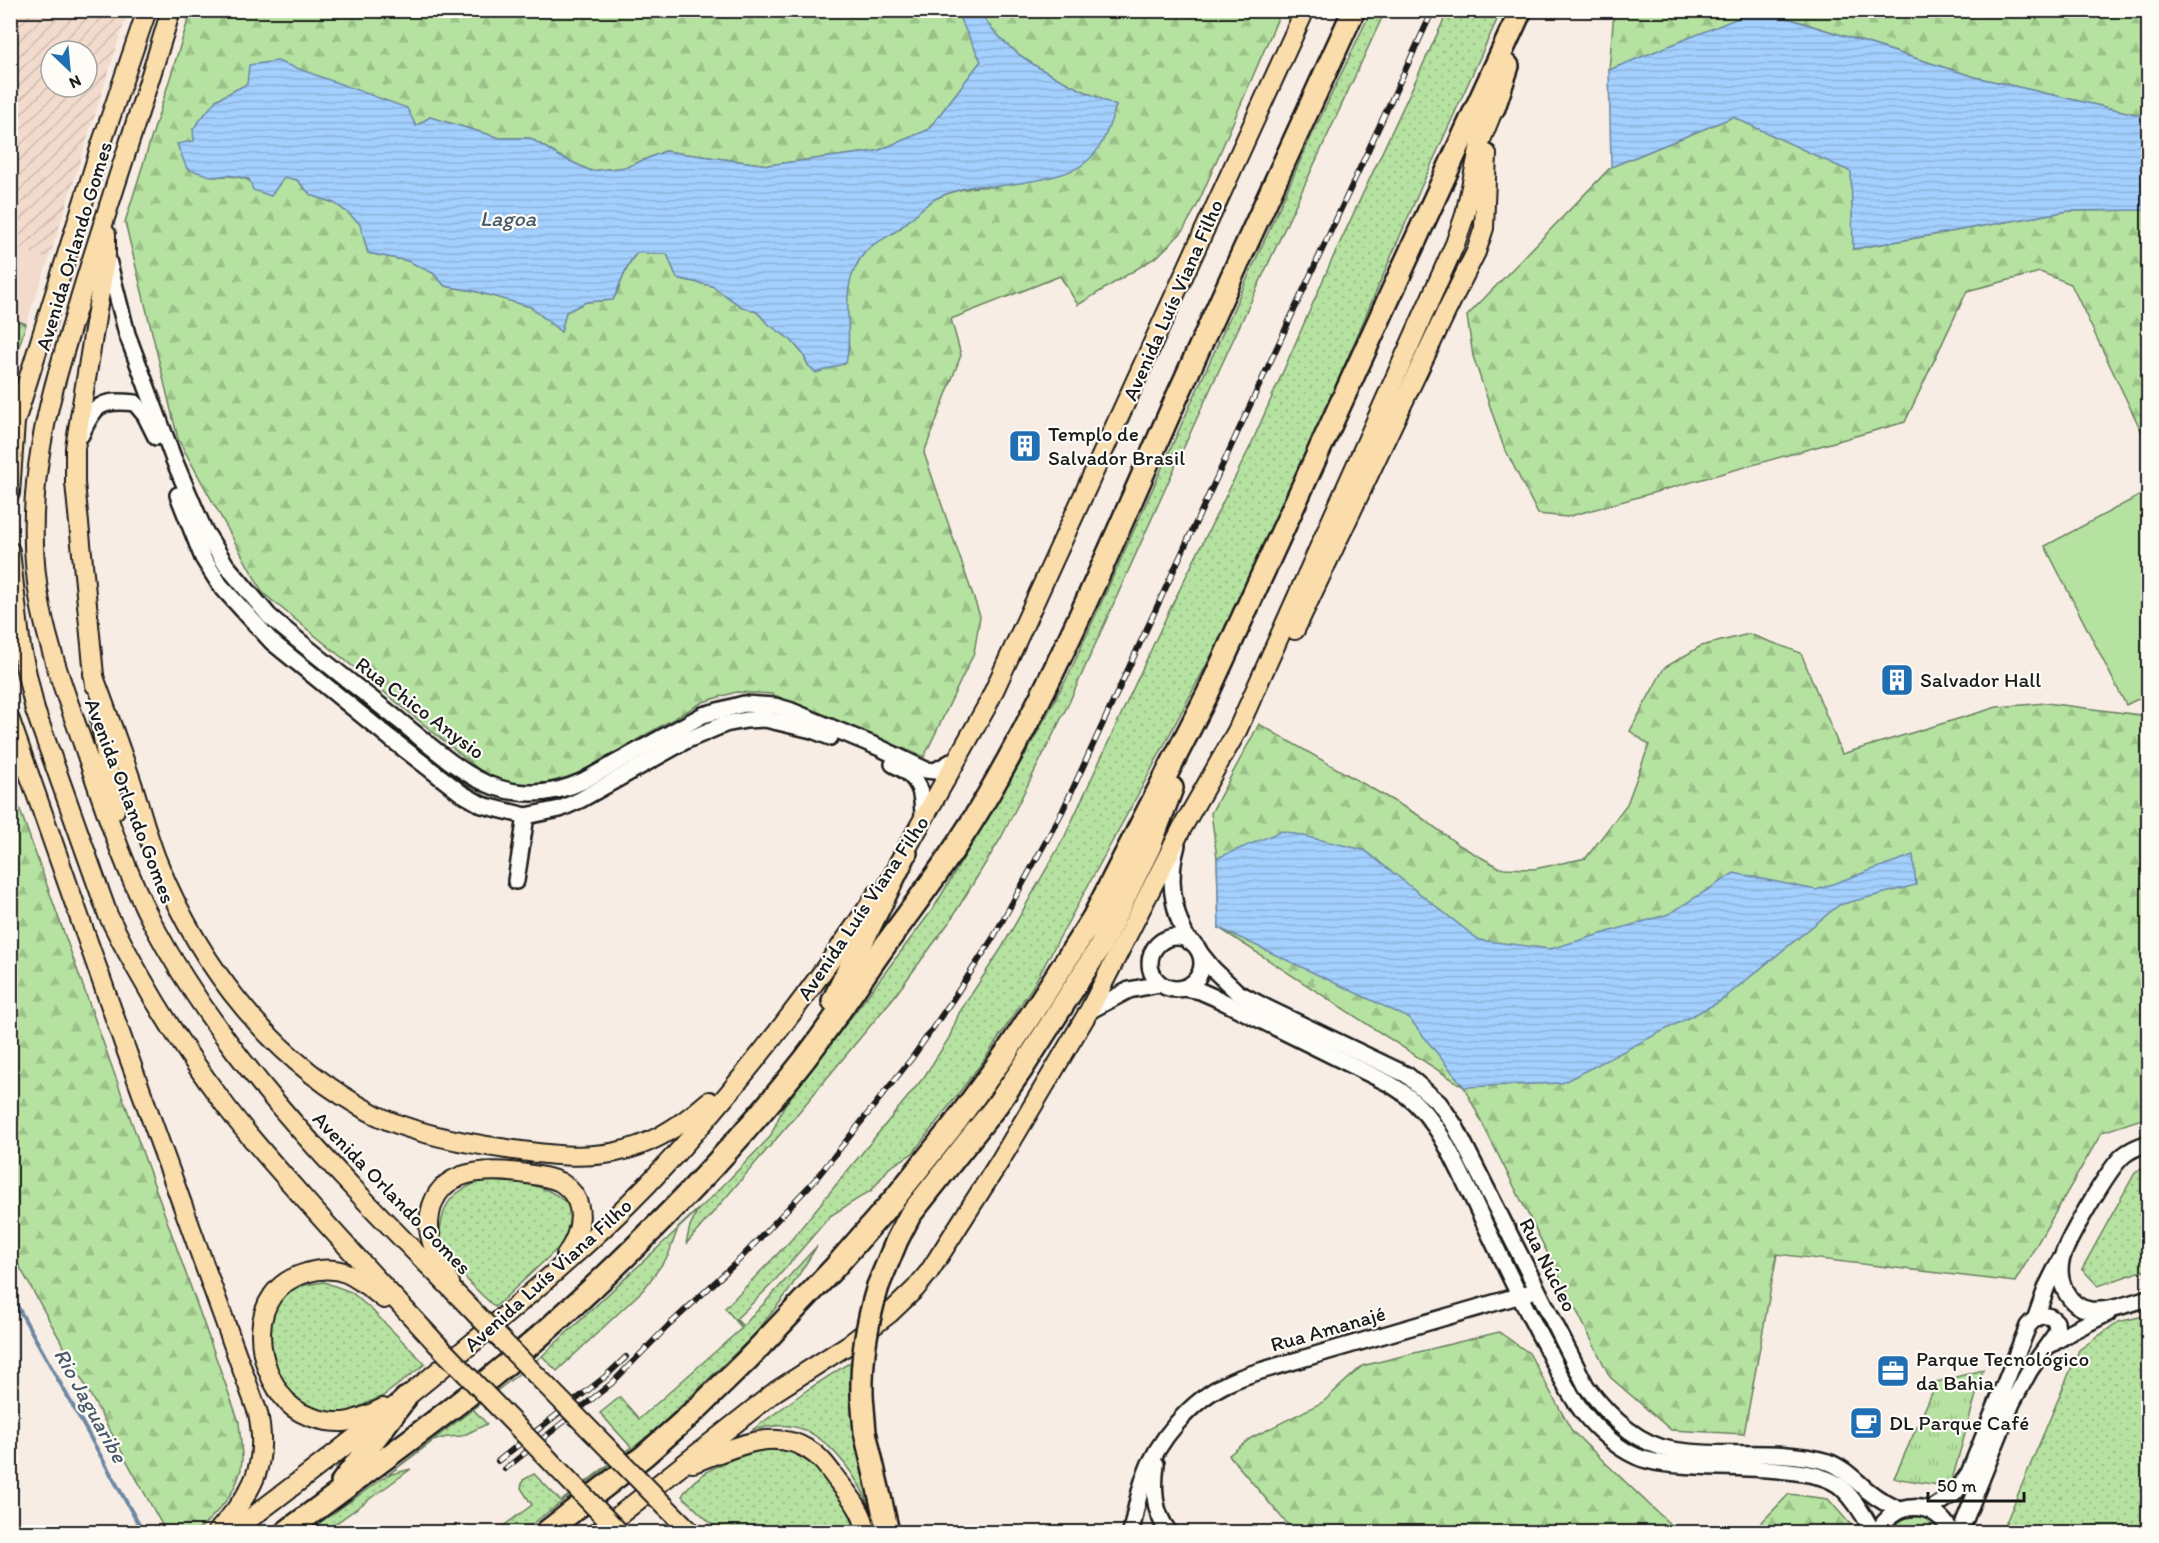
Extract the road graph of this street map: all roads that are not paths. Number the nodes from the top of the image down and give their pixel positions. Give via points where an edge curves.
1 (147, 10) edge
2 (171, 10) edge
3 (1305, 10) edge
4 (1354, 10) edge
5 (1521, 10) edge
6 (1528, 10) edge
7 (1494, 108) joint
8 (106, 211) junction
9 (106, 255) junction
10 (13, 429) edge
11 (75, 448) junction
12 (10, 493) edge
13 (10, 551) edge
14 (93, 674) junction
15 (1208, 693) junction
16 (10, 720) edge
17 (960, 756) junction
18 (530, 793) junction
19 (526, 816) junction
20 (923, 822) junction
21 (1182, 828) junction
22 (906, 853) junction
23 (122, 856) junction
24 (516, 881) dead end
25 (1188, 941) junction
26 (1200, 953) junction
27 (1160, 984) junction
28 (1184, 988) junction
29 (1089, 1011) junction
30 (805, 1058) junction
31 (752, 1065) junction
32 (2148, 1143) edge
33 (2062, 1258) junction
34 (551, 1277) junction
35 (1537, 1290) junction
36 (455, 1293) junction
37 (1519, 1295) junction
38 (2148, 1298) edge
39 (2130, 1304) junction
40 (2036, 1317) junction
41 (421, 1327) junction
42 (2045, 1349) junction
43 (408, 1396) junction
44 (1157, 1452) junction
45 (677, 1469) junction
46 (328, 1501) junction
47 (1899, 1510) junction
48 (1929, 1510) junction
49 (217, 1533) edge
50 (232, 1533) edge
51 (286, 1533) edge
52 (546, 1533) edge
53 (598, 1533) edge
54 (619, 1533) edge
55 (691, 1533) edge
56 (866, 1533) edge
57 (888, 1533) edge
58 (1131, 1533) edge
59 (1169, 1533) edge
60 (1873, 1533) edge
61 (1878, 1533) edge
62 (1951, 1533) edge
63 (1960, 1533) edge

1 - 10 main road, Avenida Orlando Gomes
2 - 8 main road, Avenida Orlando Gomes
3 - 17 main road, Avenida Luís Viana Filho via 1002,674
4 - 30 highway, Avenida Luís Viana Filho via 1030,720 949,856
5 - 15 highway
6 - 7 highway
7 - 21 main road via 1481,140 1455,244 1237,731
8 - 9 main road
8 - 23 main road, Avenida Orlando Gomes via 41,444 34,543 41,607 58,670
9 - 11 main road
9 - 18 street, Rua Chico Anysio via 127,334 174,460 204,530 226,565 276,622 450,762 492,786
10 - 12 main road, Avenida Orlando Gomes
11 - 14 main road
11 - 19 street, Rua Chico Anysio via 90,415 99,406 135,403 161,448 203,558 239,608 272,642 461,793 482,805
13 - 41 main road via 21,648 35,710 108,915 124,947 148,992 254,1142
14 - 23 main road
14 - 31 main road via 158,862 192,935 222,981 292,1060 377,1116 462,1143 524,1152 615,1154 649,1143 684,1123
15 - 52 highway via 1093,918 1006,1053 948,1131 835,1267 747,1360 644,1456
15 - 57 highway, bridge via 1150,846 1100,947 1016,1078 910,1215 878,1286 861,1366 861,1396 865,1432
16 - 49 main road via 258,1413 263,1449 257,1476
17 - 18 street, Rua Chico Anysio via 935,771 926,770 789,710 744,704 703,715 565,790
17 - 20 main road, Avenida Luís Viana Filho
18 - 19 street via 536,797 538,808
19 - 20 street, Rua Chico Anysio via 580,800 709,730 765,719 812,730 905,770 922,794
19 - 24 street
20 - 22 main road, Avenida Luís Viana Filho
21 - 25 street via 1174,861 1173,890
21 - 29 main road
22 - 30 highway
22 - 31 main road, Avenida Luís Viana Filho via 849,937
23 - 36 main road, Avenida Orlando Gomes via 153,924 216,1026 288,1117
25 - 26 street
25 - 27 street via 1163,941 1152,953 1150,970
26 - 28 street via 1201,970
26 - 35 street, Rua Núcleo via 1237,992 1407,1076 1440,1103
27 - 28 street
27 - 29 street via 1130,990
28 - 37 street, Rua Núcleo via 1216,998 1390,1084 1417,1103 1453,1157
29 - 45 main road via 1000,1161 915,1289 851,1343 776,1391
30 - 46 highway, Avenida Luís Viana Filho via 667,1216 598,1283 458,1403
31 - 34 main road, Avenida Luís Viana Filho via 647,1185
32 - 33 street via 2117,1162
33 - 39 street via 2061,1281 2072,1301 2083,1308 2104,1310
33 - 40 street
34 - 36 main road via 578,1236 581,1224 574,1196 560,1182 549,1178 496,1170 471,1171 455,1178 440,1193 429,1222 435,1250
34 - 43 main road, Avenida Luís Viana Filho
35 - 37 street, Rua Amanajé
35 - 47 street, Rua Núcleo via 1586,1386 1604,1410 1647,1441 1671,1450 1792,1456 1831,1463
36 - 55 main road, Avenida Orlando Gomes, bridge
37 - 44 street, Rua Amanajé via 1227,1383 1192,1408
37 - 60 street, Rua Núcleo via 1574,1401 1594,1425 1631,1454 1666,1464 1812,1474 1841,1487
38 - 39 street
39 - 42 street via 2081,1326
40 - 42 street via 2046,1316 2056,1322 2057,1332
40 - 48 street via 2028,1326 1969,1473 1955,1493
41 - 43 main road via 345,1273 318,1269 287,1280 275,1291 261,1318 262,1349 275,1385 290,1406 304,1414 345,1422
41 - 54 main road, bridge
42 - 63 street via 2012,1403
43 - 46 highway
43 - 50 main road, Avenida Luís Viana Filho
44 - 58 street, Rua Amanajé via 1144,1477
44 - 59 street via 1154,1491 1158,1516
45 - 53 main road
45 - 56 main road via 753,1442 790,1442 823,1461 852,1499
46 - 51 highway, Avenida Luís Viana Filho
47 - 48 street
47 - 61 street via 1889,1516
48 - 62 street via 1939,1516

